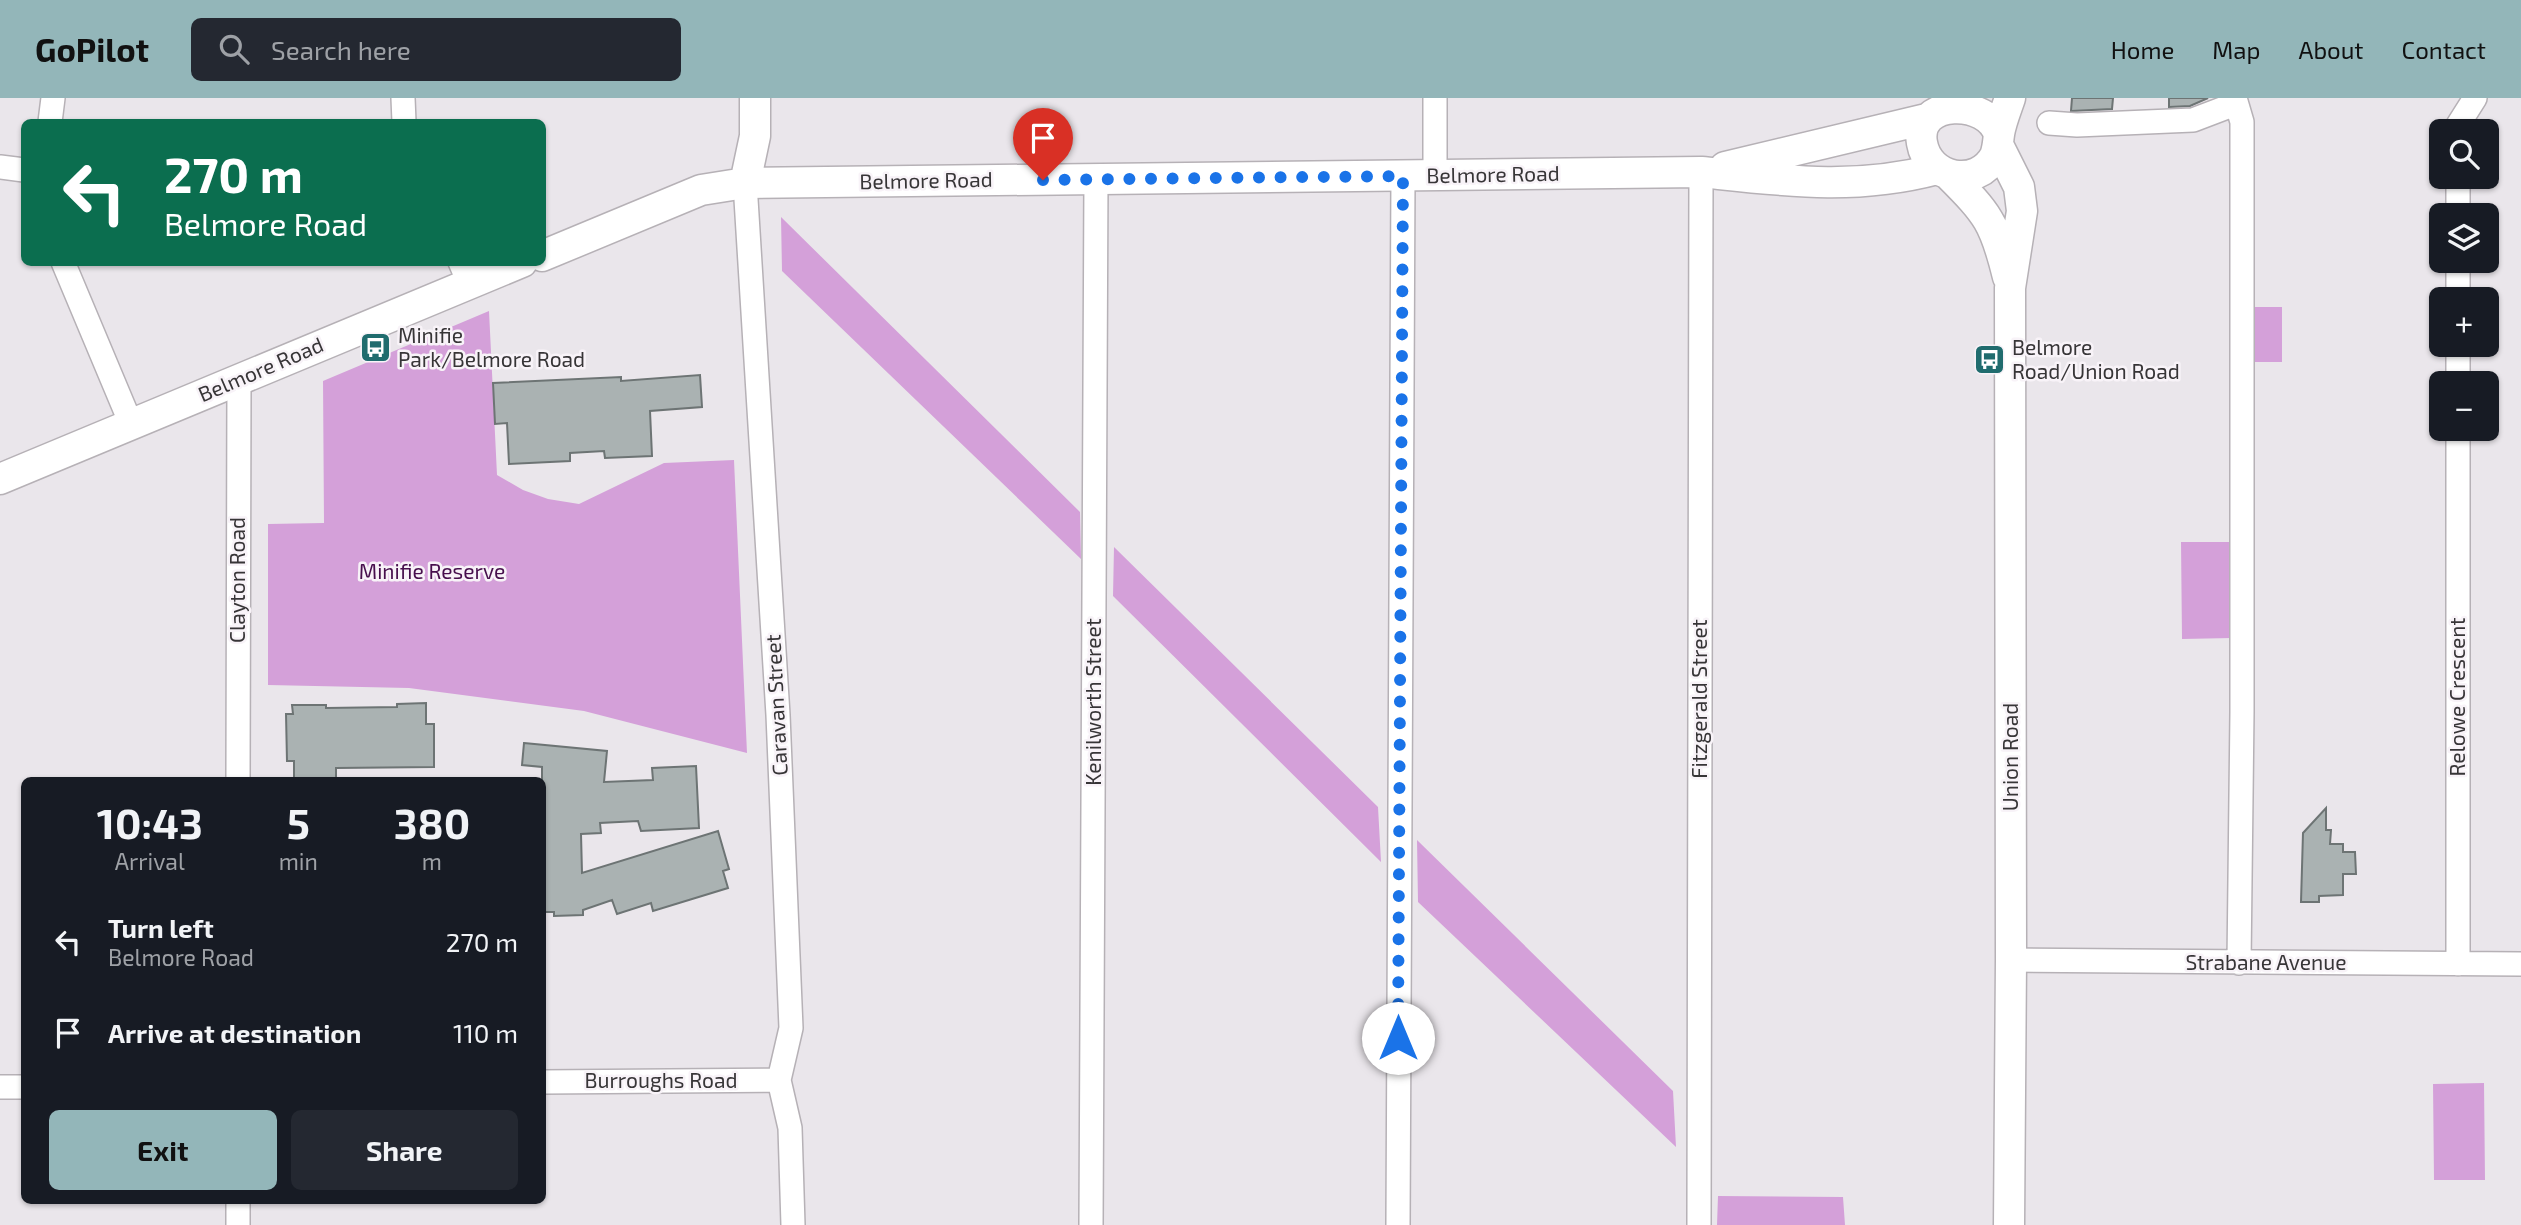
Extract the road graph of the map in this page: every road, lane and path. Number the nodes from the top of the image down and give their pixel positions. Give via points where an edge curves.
1 (53, 98) edge
2 (402, 98) edge
3 (755, 98) edge
4 (1435, 98) edge
5 (2010, 98) edge
6 (2475, 98) edge
7 (2235, 101) edge
8 (1938, 105) edge
9 (50, 119) edge
10 (404, 119) edge
11 (2462, 119) edge
12 (2049, 123) dead end
13 (1999, 140) junction
14 (0, 167) edge
15 (21, 170) edge
16 (1702, 172) junction
17 (1943, 172) junction
18 (1435, 175) junction
19 (1403, 176) junction
20 (1096, 179) junction
21 (745, 183) junction
22 (546, 254) edge
23 (65, 266) edge
24 (501, 266) edge
25 (465, 273) edge
26 (2010, 288) junction
27 (239, 379) junction
28 (131, 424) junction
29 (2458, 441) edge
30 (0, 479) edge
31 (238, 777) edge
32 (2011, 960) junction
33 (2239, 963) junction
34 (2458, 964) junction
35 (2521, 964) edge
36 (779, 1080) junction
37 (546, 1082) edge
38 (0, 1087) edge
39 (21, 1087) edge
40 (238, 1204) edge
41 (238, 1225) edge
42 (793, 1225) edge
43 (1091, 1225) edge
44 (1398, 1225) edge
45 (1699, 1225) edge
46 (2009, 1225) edge

1 - 9 street
2 - 10 street
3 - 21 main road via 755,136
4 - 18 street
5 - 13 main road, Belmore Road
6 - 11 street
7 - 12 street via 2193,120
7 - 33 street via 2242,122
8 - 13 main road, Belmore Road via 1965,99 1982,105 1994,118
8 - 16 main road, Belmore Road
8 - 17 main road via 1922,132 1922,146 1927,159
13 - 17 main road, Belmore Road via 1989,164 1980,171 1960,176
13 - 26 main road, Union Road via 2019,187 2022,212
14 - 15 street
16 - 17 main road, Belmore Road via 1808,183 1880,181
16 - 18 main road, Belmore Road
16 - 45 street, Fitzgerald Street
17 - 26 main road, Union Road via 1993,226
18 - 19 main road, Belmore Road
19 - 20 main road, Belmore Road
19 - 44 street
20 - 21 main road, Belmore Road
20 - 43 street, Kenilworth Street
21 - 22 main road, Belmore Road via 701,190
21 - 36 street, Caravan Street via 778,715 791,1014
23 - 28 street
24 - 25 main road, Belmore Road
25 - 27 main road, Belmore Road
26 - 32 main road, Union Road
27 - 28 main road, Belmore Road
27 - 31 street, Clayton Road
28 - 30 main road, Belmore Road
29 - 34 street, Relowe Crescent
32 - 33 street, Strabane Avenue
32 - 46 main road, Union Road
33 - 34 street, Strabane Avenue
34 - 35 street, Strabane Avenue
36 - 37 street, Burroughs Road
36 - 42 street, Caravan Street via 790,1128
38 - 39 street
40 - 41 street

